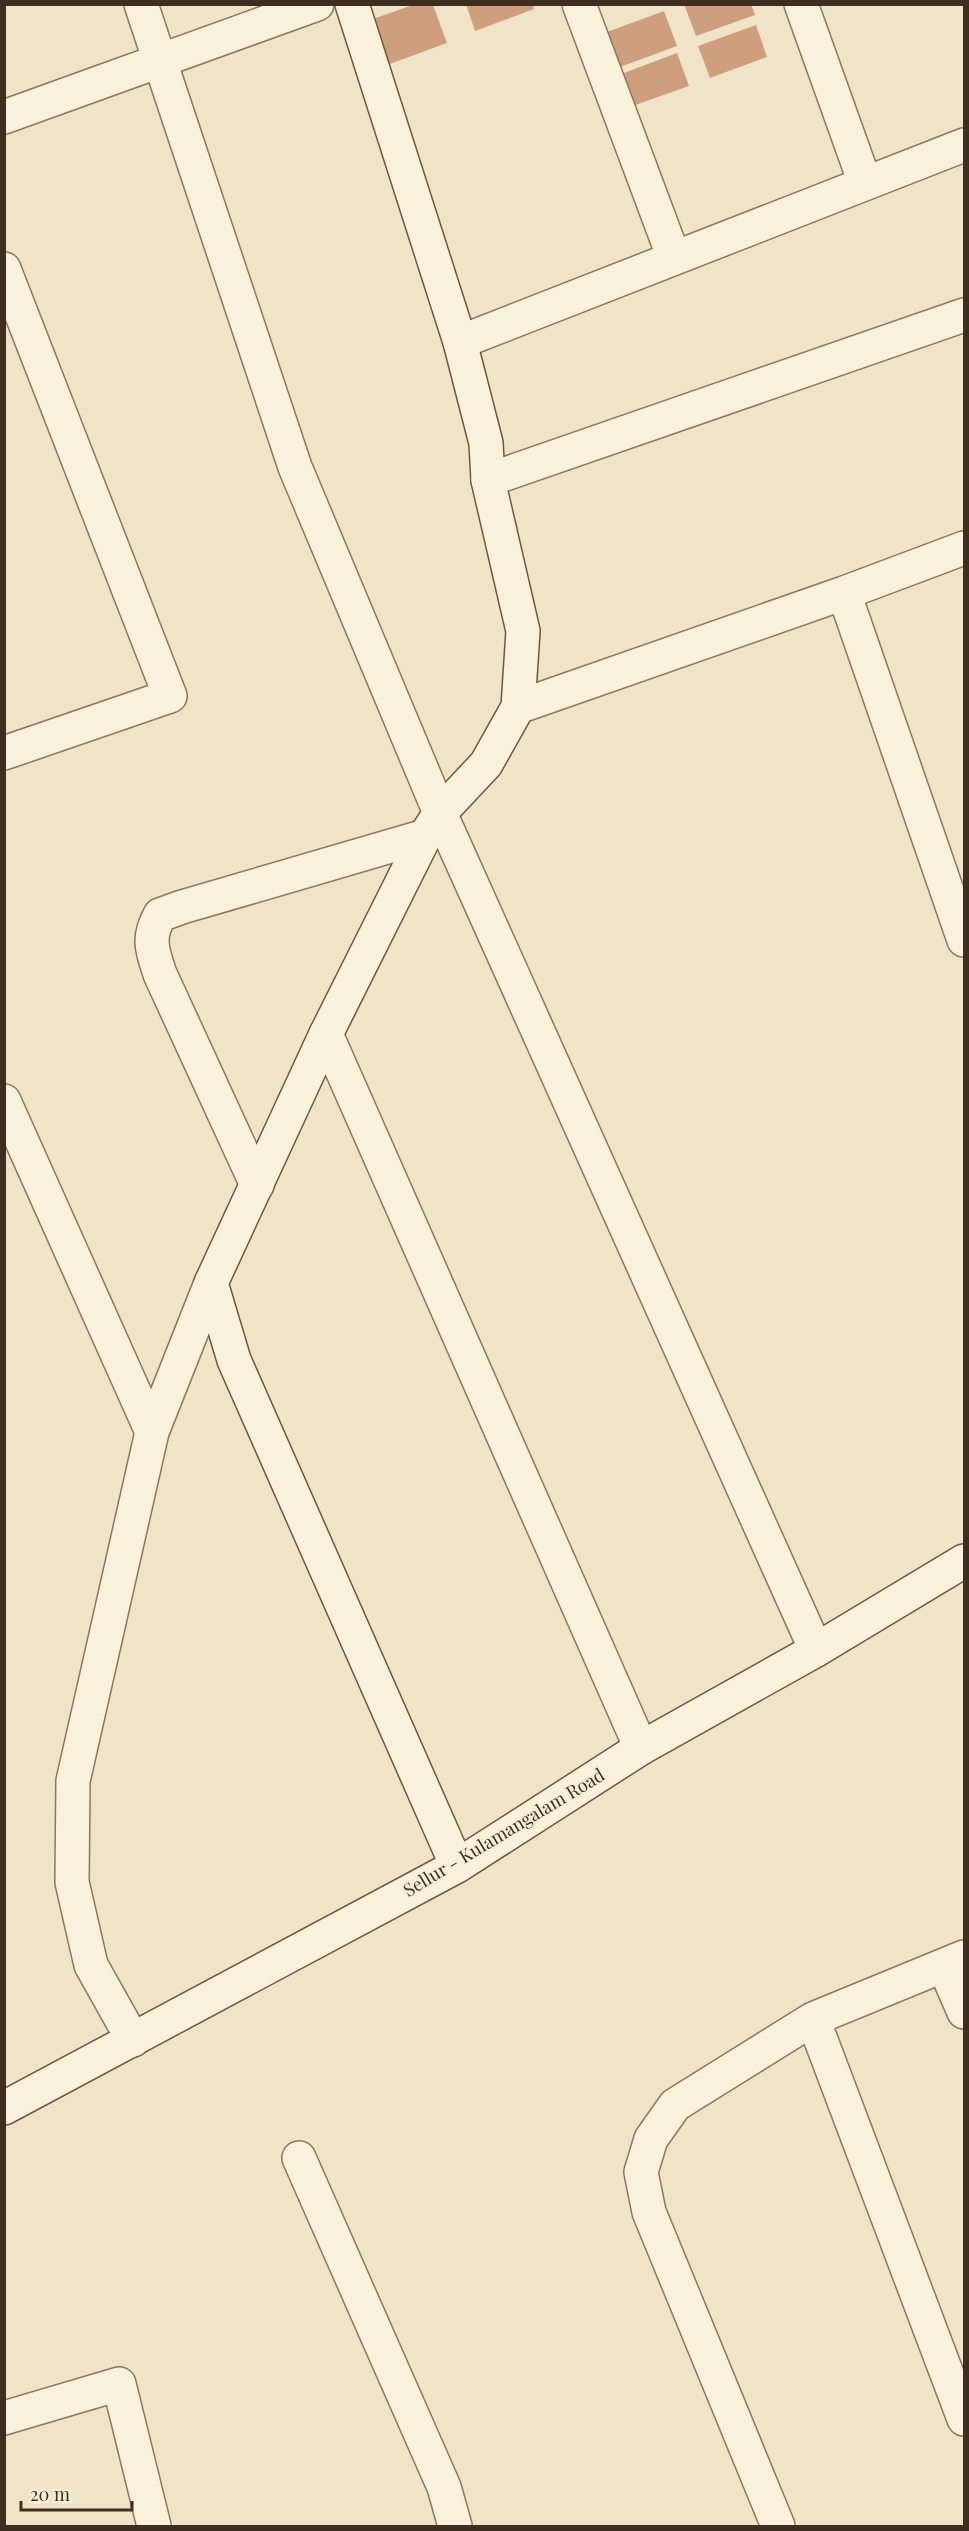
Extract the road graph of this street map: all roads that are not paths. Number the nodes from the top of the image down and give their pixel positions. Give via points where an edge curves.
1 (141, 4) edge
2 (317, 4) edge
3 (351, 4) edge
4 (579, 4) edge
5 (801, 4) edge
6 (159, 60) junction
7 (4, 117) edge
8 (964, 145) edge
9 (865, 183) junction
10 (674, 258) junction
11 (4, 269) edge
12 (964, 315) edge
13 (460, 342) junction
14 (488, 480) junction
15 (964, 548) edge
16 (844, 593) junction
17 (518, 707) junction
18 (4, 753) edge
19 (433, 824) junction
20 (964, 940) edge
21 (326, 1034) junction
22 (4, 1101) edge
23 (256, 1185) junction
24 (211, 1284) junction
25 (152, 1432) junction
26 (964, 1561) edge
27 (816, 1650) junction
28 (641, 1748) junction
29 (457, 1866) junction
30 (954, 1961) edge
31 (964, 2012) edge
32 (813, 2019) junction
33 (133, 2040) junction
34 (4, 2108) edge
35 (299, 2158) dead end
36 (4, 2418) edge
37 (964, 2419) edge
38 (154, 2526) edge
39 (455, 2526) edge
40 (778, 2526) edge

1 - 6 street
2 - 6 street
3 - 13 street
4 - 10 street
5 - 9 street
6 - 7 street
6 - 19 street via 294,467
8 - 9 street
9 - 10 street
10 - 13 street
11 - 18 street via 170,696
12 - 14 street
13 - 14 street via 486,443
14 - 17 street via 523,632
15 - 16 street
16 - 17 street
16 - 20 street
17 - 19 street via 486,764
19 - 21 street
19 - 23 street via 160,915 153,928 151,947 160,974
19 - 27 street
21 - 23 street
21 - 28 street
22 - 25 street
23 - 24 street
24 - 25 street
24 - 29 street via 234,1360
25 - 33 street via 73,1781 72,1882 91,1965
26 - 27 street, Sellur - Kulamangalam Road
27 - 28 street, Sellur - Kulamangalam Road
28 - 29 street, Sellur - Kulamangalam Road
29 - 33 street, Sellur - Kulamangalam Road
30 - 31 street
30 - 32 street
32 - 37 street
32 - 40 street via 675,2105 651,2139 641,2172 649,2212
33 - 34 street, Sellur - Kulamangalam Road
35 - 39 street via 444,2487
36 - 38 street via 119,2384

